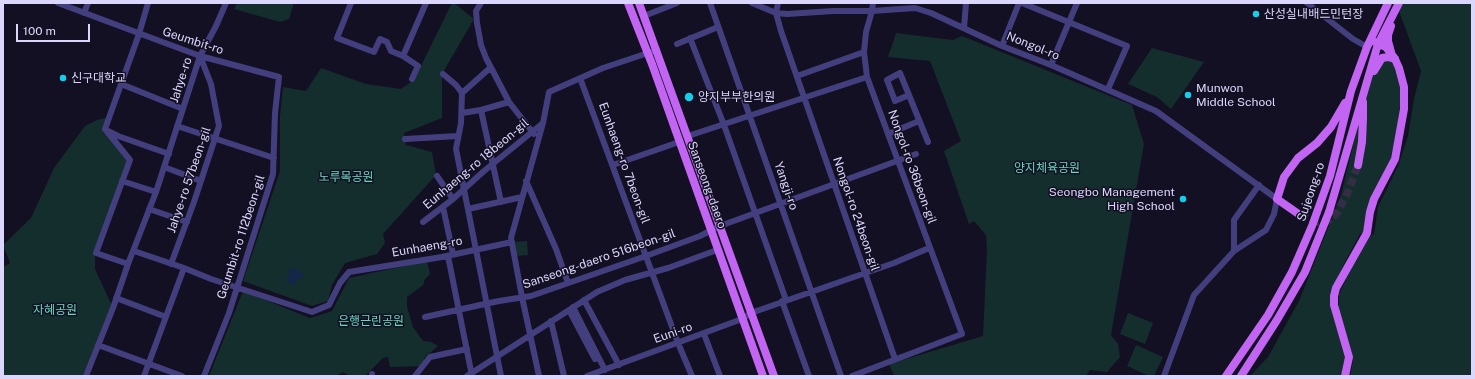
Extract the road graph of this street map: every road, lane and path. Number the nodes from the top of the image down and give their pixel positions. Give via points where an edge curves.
1 (58, 3) edge
2 (88, 3) edge
3 (148, 3) edge
4 (226, 3) edge
5 (351, 3) edge
6 (426, 3) edge
7 (481, 3) edge
8 (628, 3) edge
9 (639, 3) edge
10 (677, 3) edge
11 (710, 3) edge
12 (752, 3) edge
13 (778, 3) edge
14 (873, 3) edge
15 (966, 3) edge
16 (1021, 3) edge
17 (1077, 3) edge
18 (1307, 3) edge
19 (1388, 3) edge
20 (1399, 3) edge
21 (872, 11) junction
22 (1394, 12) junction
23 (84, 13) junction
24 (776, 13) junction
25 (644, 16) junction
26 (1068, 23) junction
27 (718, 27) junction
28 (964, 28) junction
29 (139, 34) junction
30 (690, 38) junction
31 (677, 44) dead end
32 (1373, 45) junction
33 (1002, 46) junction
34 (657, 51) junction
35 (864, 52) junction
36 (647, 53) junction
37 (200, 56) junction
38 (403, 56) junction
39 (1395, 59) junction
40 (1051, 64) junction
41 (490, 68) junction
42 (443, 74) dead end
43 (797, 76) junction
44 (279, 77) joint
45 (867, 77) junction
46 (580, 78) junction
47 (412, 79) dead end
48 (121, 84) junction
49 (1366, 84) junction
50 (1108, 89) junction
51 (1352, 91) junction
52 (462, 93) junction
53 (909, 95) junction
54 (1362, 96) junction
55 (805, 98) junction
56 (509, 102) junction
57 (183, 109) junction
58 (481, 110) junction
59 (462, 113) junction
60 (750, 116) junction
61 (919, 121) junction
62 (542, 123) junction
63 (724, 125) junction
64 (178, 126) junction
65 (105, 129) junction
66 (532, 132) junction
67 (888, 134) junction
68 (458, 136) junction
69 (688, 136) junction
70 (538, 138) junction
71 (405, 139) dead end
72 (216, 140) junction
73 (679, 142) junction
74 (928, 142) dead end
75 (169, 154) junction
76 (916, 154) dead end
77 (274, 158) junction
78 (897, 160) junction
79 (493, 164) junction
80 (613, 165) junction
81 (1358, 165) tunnel mouth
82 (164, 167) junction
83 (438, 176) dead end
84 (122, 181) junction
85 (202, 181) junction
86 (526, 181) junction
87 (834, 184) junction
88 (1259, 186) junction
89 (463, 189) junction
90 (156, 192) junction
91 (522, 197) junction
92 (453, 199) junction
93 (1277, 199) junction
94 (501, 202) junction
95 (780, 204) junction
96 (443, 207) junction
97 (149, 209) junction
98 (468, 209) junction
99 (755, 214) junction
100 (1300, 214) tunnel mouth
101 (187, 222) junction
102 (423, 222) dead end
103 (720, 226) junction
104 (710, 231) junction
105 (512, 242) junction
106 (930, 248) junction
107 (476, 250) junction
108 (717, 250) junction
109 (134, 251) junction
110 (1234, 252) junction
111 (450, 255) junction
112 (646, 256) junction
113 (128, 264) junction
114 (171, 264) junction
115 (184, 268) junction
116 (651, 273) junction
117 (865, 273) junction
118 (568, 283) junction
119 (237, 287) junction
120 (811, 291) junction
121 (522, 297) junction
122 (116, 298) junction
123 (584, 300) junction
124 (784, 301) junction
125 (487, 304) junction
126 (571, 309) junction
127 (459, 310) junction
128 (751, 313) junction
129 (425, 316) dead end
130 (166, 318) junction
131 (742, 319) junction
132 (551, 321) junction
133 (704, 334) junction
134 (529, 335) junction
135 (678, 343) junction
136 (98, 345) junction
137 (467, 349) junction
138 (497, 356) junction
139 (895, 359) junction
140 (149, 363) junction
141 (618, 365) junction
142 (603, 370) junction
143 (470, 375) edge
144 (86, 376) edge
145 (144, 376) edge
146 (182, 376) edge
147 (204, 376) edge
148 (415, 376) edge
149 (501, 376) edge
150 (538, 376) edge
151 (564, 376) edge
152 (587, 376) edge
153 (692, 376) edge
154 (720, 376) edge
155 (762, 376) edge
156 (774, 376) edge
157 (809, 376) edge
158 (841, 376) edge
159 (852, 376) edge
160 (1164, 376) edge
161 (1226, 376) edge
162 (1241, 376) edge
163 (1345, 376) edge

1 - 23 street, Geumbit-ro
2 - 23 street
3 - 29 street
4 - 37 street, Jahye-ro
5 - 38 street via 337,38 374,52 380,39 387,42 391,51
6 - 38 street
7 - 41 street via 476,11 478,30
8 - 36 main road, Sanseong-daero
9 - 25 main road, Sanseong-daero
10 - 25 street
11 - 27 street, Yangji-ro
12 - 24 street, Nongol-ro
13 - 24 street, Nongol-ro 24beon-gil
14 - 21 street, Nongol-ro 36beon-gil
15 - 28 street
16 - 26 street
16 - 33 street
17 - 26 street
18 - 32 street via 1353,39
19 - 32 main road, Sujeong-ro
20 - 22 main road, Sujeong-ro
21 - 24 street, Nongol-ro
21 - 28 street, Nongol-ro via 916,8
21 - 35 street, Nongol-ro 36beon-gil
22 - 32 main road, Sujeong-ro
22 - 39 main road via 1388,41
23 - 29 street, Geumbit-ro
24 - 43 street, Nongol-ro 24beon-gil
25 - 34 main road, Sanseong-daero
26 - 40 street
26 - 50 street via 1127,46
27 - 30 street
27 - 60 street, Yangji-ro
28 - 33 street, Nongol-ro
29 - 37 street, Geumbit-ro
29 - 48 street
30 - 31 street
30 - 63 street
32 - 39 main road via 1386,48
32 - 49 main road, Sujeong-ro
32 - 51 main road, Sujeong-ro
33 - 40 street, Nongol-ro
34 - 36 street
34 - 69 main road, Sanseong-daero
35 - 43 street
35 - 45 street, Nongol-ro 36beon-gil
36 - 46 street
36 - 73 main road, Sanseong-daero
37 - 44 street, Geumbit-ro
37 - 57 street, Jahye-ro
37 - 72 street, Jahye-ro 57beon-gil via 211,84 219,119
38 - 47 street via 418,66
39 - 49 main road via 1382,58
39 - 163 main road via 1402,76 1405,95 1395,159 1374,199 1367,233 1334,296 1334,305 1349,358
40 - 50 street, Nongol-ro
41 - 52 street
41 - 56 street
42 - 52 street
43 - 55 street, Nongol-ro 24beon-gil
44 - 77 street, Geumbit-ro 112beon-gil
45 - 55 street
45 - 67 street, Nongol-ro 36beon-gil
46 - 62 street via 549,92
46 - 80 street, Eunhaeng-ro 7beon-gil
48 - 57 street
48 - 65 street
49 - 54 main road, Sujeong-ro
50 - 88 street, Nongol-ro via 1156,111
51 - 93 main road via 1331,127 1288,170
51 - 161 main road, Sujeong-ro via 1330,176 1292,272 1268,315
52 - 59 street
53 - 53 street via 900,73 887,80 896,101
53 - 61 street
54 - 81 main road via 1364,118
54 - 162 main road, Sujeong-ro via 1329,212 1305,272
55 - 60 street
55 - 87 street, Nongol-ro 24beon-gil
56 - 58 street
56 - 66 street
57 - 64 street, Jahye-ro
58 - 59 street
58 - 79 street
59 - 68 street
60 - 63 street
60 - 95 street, Yangji-ro
61 - 67 street
61 - 74 street
62 - 66 street, Eunhaeng-ro 18beon-gil
62 - 70 street
63 - 69 street
63 - 99 street
64 - 72 street
64 - 75 street, Jahye-ro
65 - 75 street
65 - 84 street via 130,160
66 - 70 street
66 - 79 street, Eunhaeng-ro 18beon-gil
67 - 78 street, Nongol-ro 36beon-gil
68 - 71 street
68 - 89 street via 456,149
69 - 103 main road, Sanseong-daero
70 - 86 street
72 - 77 street
72 - 85 street, Jahye-ro 57beon-gil
73 - 80 street
73 - 104 main road, Sanseong-daero
75 - 82 street, Jahye-ro
76 - 78 street, Sanseong-daero 516beon-gil
77 - 119 street, Geumbit-ro 112beon-gil via 273,174
78 - 87 street, Sanseong-daero 516beon-gil
78 - 106 street, Nongol-ro 36beon-gil
79 - 89 street, Eunhaeng-ro 18beon-gil
79 - 94 street
80 - 112 street, Eunhaeng-ro 7beon-gil
82 - 85 street
82 - 90 street, Jahye-ro
83 - 92 street
84 - 90 street
84 - 113 street via 96,253
85 - 101 street, Jahye-ro 57beon-gil
86 - 91 street
86 - 118 street
87 - 95 street, Sanseong-daero 516beon-gil
87 - 117 street, Nongol-ro 24beon-gil
88 - 93 street, Nongol-ro
88 - 110 street via 1234,220
89 - 92 street, Eunhaeng-ro 18beon-gil
89 - 98 street
90 - 97 street, Jahye-ro
91 - 94 street
91 - 105 street
92 - 96 street, Eunhaeng-ro 18beon-gil
93 - 100 main road
93 - 110 street via 1274,214 1266,230
94 - 98 street
95 - 99 street, Sanseong-daero 516beon-gil
95 - 120 street, Yangji-ro
96 - 102 street, Eunhaeng-ro 18beon-gil
96 - 111 street
97 - 101 street
97 - 109 street, Jahye-ro
98 - 107 street
99 - 103 street, Sanseong-daero 516beon-gil
99 - 124 street
101 - 114 street, Jahye-ro 57beon-gil
103 - 104 street, Sanseong-daero 516beon-gil
103 - 128 main road, Sanseong-daero
104 - 108 main road, Sanseong-daero
104 - 112 street, Sanseong-daero 516beon-gil
105 - 107 street, Eunhaeng-ro
105 - 121 street
106 - 117 street, Euni-ro
106 - 139 street, Nongol-ro 36beon-gil via 962,334
107 - 111 street, Eunhaeng-ro
107 - 125 street
108 - 116 street
108 - 131 main road, Sanseong-daero
109 - 113 street, Jahye-ro
109 - 114 street, Eunhaeng-ro
110 - 160 street via 1194,296
111 - 119 street, Eunhaeng-ro via 349,272 329,305 312,312
111 - 127 street
112 - 116 street, Eunhaeng-ro 7beon-gil
112 - 118 street, Sanseong-daero 516beon-gil
113 - 122 street, Jahye-ro
114 - 115 street, Eunhaeng-ro
115 - 119 street, Eunhaeng-ro
115 - 130 street
116 - 123 street via 625,280
116 - 135 street, Eunhaeng-ro 7beon-gil
117 - 120 street, Euni-ro
117 - 139 street, Nongol-ro 24beon-gil
118 - 121 street, Sanseong-daero 516beon-gil
119 - 147 street, Geumbit-ro 112beon-gil
120 - 124 street, Euni-ro
120 - 158 street, Yangji-ro
121 - 125 street, Sanseong-daero 516beon-gil
121 - 134 street
122 - 130 street
122 - 136 street, Jahye-ro
123 - 126 street
123 - 141 street
124 - 128 street, Euni-ro
124 - 157 street
125 - 127 street, Sanseong-daero 516beon-gil
125 - 138 street
126 - 132 street
126 - 142 street
127 - 129 street, Sanseong-daero 516beon-gil
127 - 137 street
128 - 131 street, Euni-ro
128 - 156 main road, Sanseong-daero
130 - 140 street
131 - 133 street, Euni-ro
131 - 155 main road, Sanseong-daero
132 - 134 street
132 - 151 street
133 - 135 street, Euni-ro
133 - 154 street
134 - 138 street
134 - 150 street
135 - 141 street, Euni-ro
135 - 153 street, Eunhaeng-ro 7beon-gil
136 - 140 street
136 - 144 street, Jahye-ro
137 - 143 street
137 - 148 street via 430,357
138 - 143 street
138 - 149 street
139 - 159 street
140 - 145 street
140 - 146 street
141 - 142 street, Euni-ro
142 - 152 street, Euni-ro

